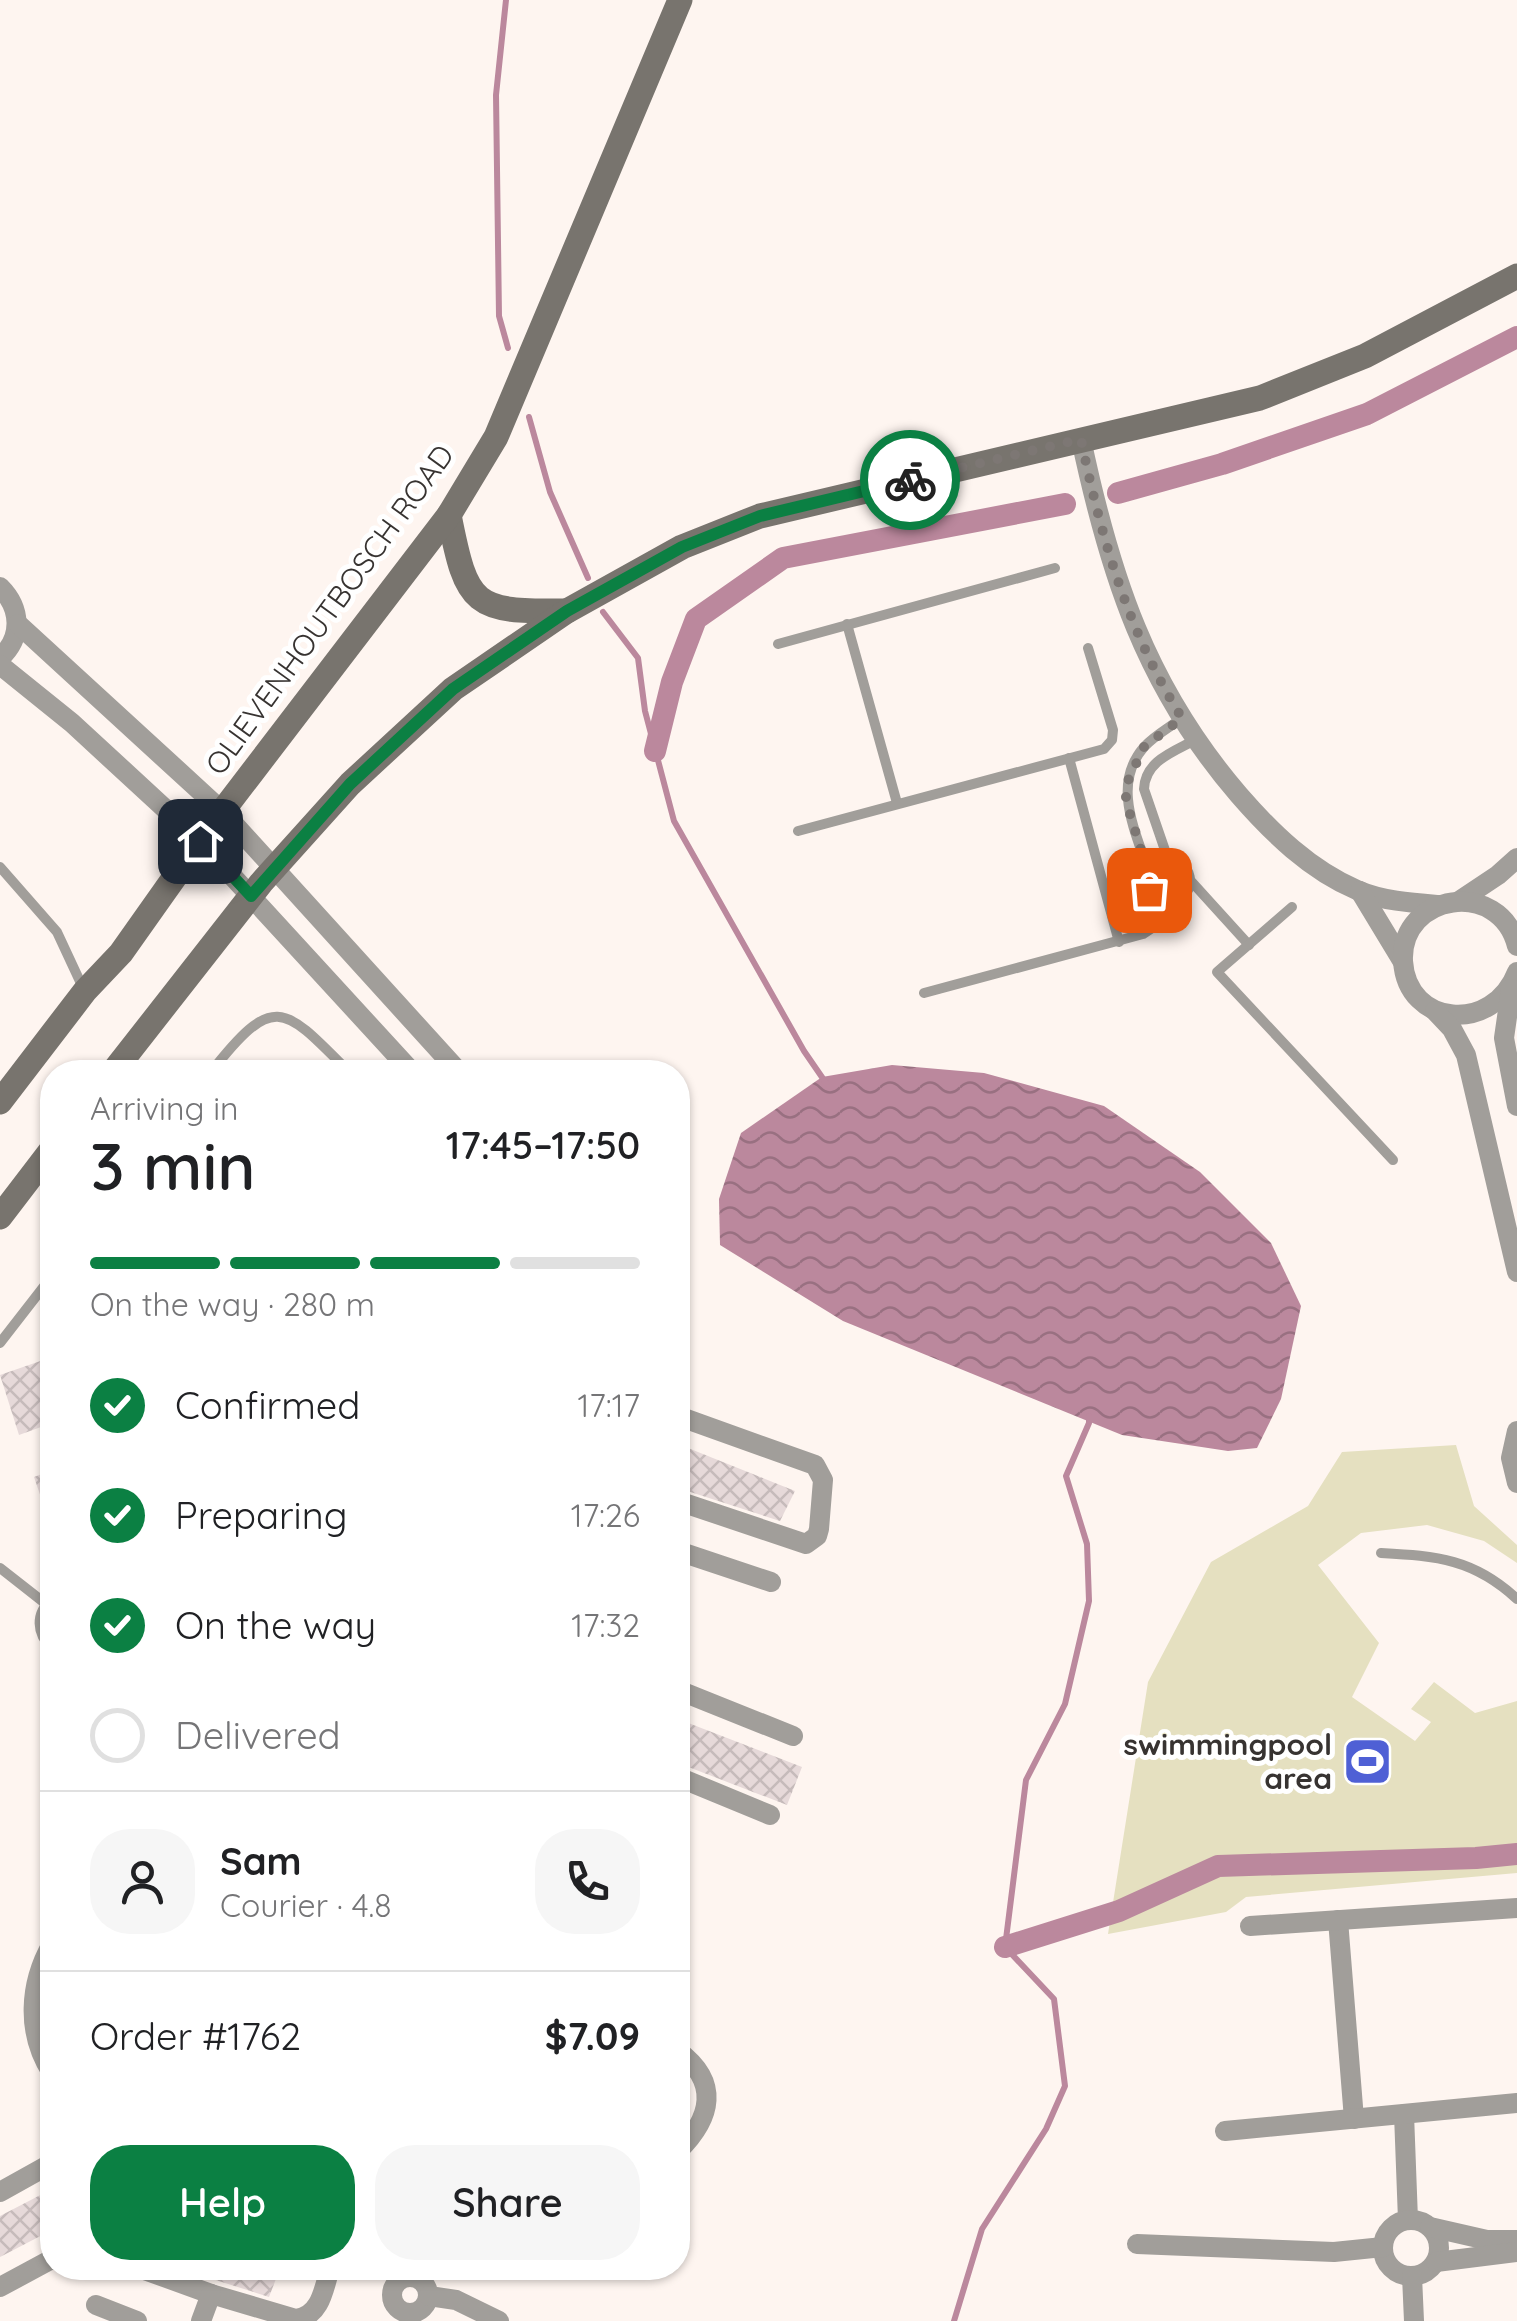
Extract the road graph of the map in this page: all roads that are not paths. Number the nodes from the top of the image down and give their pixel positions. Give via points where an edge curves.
1 (680, 0) edge
2 (1517, 276) edge
3 (1081, 439) junction
4 (448, 514) junction
5 (1055, 568) dead end
6 (0, 587) edge
7 (567, 611) junction
8 (18, 624) junction
9 (848, 624) junction
10 (778, 644) dead end
11 (1088, 648) dead end
12 (0, 661) edge
13 (1182, 718) junction
14 (1195, 740) junction
15 (1069, 758) junction
16 (897, 803) junction
17 (222, 812) junction
18 (798, 831) dead end
19 (200, 841) junction
20 (1517, 858) edge
21 (1168, 860) junction
22 (0, 868) edge
23 (275, 868) junction
24 (1148, 873) junction
25 (1190, 880) junction
26 (1360, 891) junction
27 (251, 896) junction
28 (1178, 900) junction
29 (1449, 903) junction
30 (1292, 907) dead end
31 (1517, 912) edge
32 (1516, 941) edge
33 (1120, 942) junction
34 (1249, 945) junction
35 (1404, 962) junction
36 (1514, 980) edge
37 (85, 990) junction
38 (924, 993) dead end
39 (1432, 1008) junction
40 (121, 1060) edge
41 (220, 1060) edge
42 (336, 1060) edge
43 (401, 1060) edge
44 (447, 1060) edge
45 (0, 1102) edge
46 (1517, 1110) edge
47 (1483, 1122) junction
48 (1392, 1160) dead end
49 (40, 1165) edge
50 (0, 1216) edge
51 (1517, 1272) edge
52 (40, 1291) edge
53 (0, 1343) edge
54 (690, 1420) edge
55 (1517, 1432) edge
56 (1517, 1482) edge
57 (690, 1505) edge
58 (1381, 1553) dead end
59 (690, 1559) edge
60 (0, 1568) edge
61 (771, 1582) dead end
62 (40, 1596) edge
63 (1517, 1598) edge
64 (690, 1695) edge
65 (793, 1736) dead end
66 (690, 1782) edge
67 (770, 1815) dead end
68 (1517, 1908) edge
69 (1338, 1920) junction
70 (1250, 1926) dead end
71 (40, 1968) edge
72 (40, 2046) edge
73 (690, 2067) edge
74 (1517, 2103) edge
75 (1404, 2114) junction
76 (1354, 2119) junction
77 (1224, 2131) dead end
78 (690, 2138) edge
79 (40, 2170) edge
80 (0, 2192) edge
81 (1408, 2220) junction
82 (1430, 2227) junction
83 (1517, 2240) edge
84 (1136, 2244) dead end
85 (1382, 2247) junction
86 (1517, 2252) edge
87 (1436, 2262) junction
88 (40, 2265) edge
89 (1412, 2276) junction
90 (172, 2280) edge
91 (326, 2280) edge
92 (395, 2280) edge
93 (418, 2280) edge
94 (0, 2287) edge
95 (211, 2294) junction
96 (429, 2296) junction
97 (96, 2305) dead end
98 (393, 2315) edge
99 (137, 2321) edge
100 (201, 2321) edge
101 (499, 2321) edge
102 (1414, 2321) edge

1 - 4 main road, OLIEVENHOUTBOSCH ROAD via 496,437
2 - 3 main road via 1365,356 1260,398
3 - 7 main road via 760,516 682,547
3 - 13 street via 1100,528 1132,622
4 - 7 main road via 459,567 482,600 511,612
4 - 17 main road, OLIEVENHOUTBOSCH ROAD
5 - 9 lane
6 - 8 street
7 - 23 main road via 453,689 350,784
8 - 12 street
8 - 17 street
9 - 10 lane
9 - 16 lane
11 - 15 lane via 1112,740
12 - 19 street
13 - 14 street
13 - 24 lane via 1144,747 1126,785
14 - 21 lane via 1156,762 1145,778
14 - 26 street via 1261,820 1316,868
15 - 16 lane
15 - 33 lane
16 - 18 lane
17 - 19 main road, OLIEVENHOUTBOSCH ROAD
17 - 23 street
19 - 27 street
19 - 37 main road, OLIEVENHOUTBOSCH ROAD via 121,953
20 - 29 street
21 - 24 lane
21 - 25 lane via 1183,865
22 - 37 lane via 56,932
23 - 27 main road
23 - 44 street
24 - 28 lane via 1154,896
25 - 28 lane
25 - 34 lane
26 - 29 street via 1404,902
26 - 35 street
27 - 40 main road
27 - 43 street
28 - 33 lane via 1160,925
29 - 32 street via 1492,910
29 - 35 street via 1412,928
30 - 34 lane
31 - 32 street
33 - 38 lane
34 - 48 lane via 1217,972
35 - 39 street via 1417,996
36 - 39 street via 1496,1004 1476,1014 1453,1016
36 - 46 street via 1504,1038
37 - 45 main road, OLIEVENHOUTBOSCH ROAD
39 - 47 street via 1460,1041
41 - 42 lane via 243,1031 277,1015 292,1019
46 - 47 street
47 - 51 street
49 - 50 main road
52 - 53 lane
54 - 57 street via 815,1465 823,1480 819,1529 806,1544
55 - 56 street via 1511,1458
58 - 63 lane via 1472,1566
59 - 61 street
60 - 62 lane
64 - 65 street
66 - 67 street
68 - 69 street
69 - 70 street
69 - 76 street
71 - 72 street via 33,1998
73 - 78 street via 707,2096 706,2112
74 - 75 street
75 - 76 street
75 - 81 street
76 - 77 street
79 - 80 street
81 - 82 street
81 - 85 street via 1390,2228
82 - 83 street
82 - 87 street via 1439,2244
84 - 85 street via 1334,2252
85 - 89 street via 1388,2266
86 - 87 street
87 - 89 street
88 - 94 street
89 - 102 street
90 - 95 street
91 - 95 street via 316,2308 303,2318
92 - 98 street
93 - 96 street
95 - 100 street
96 - 98 street via 418,2312
96 - 101 street via 456,2300
97 - 99 street

